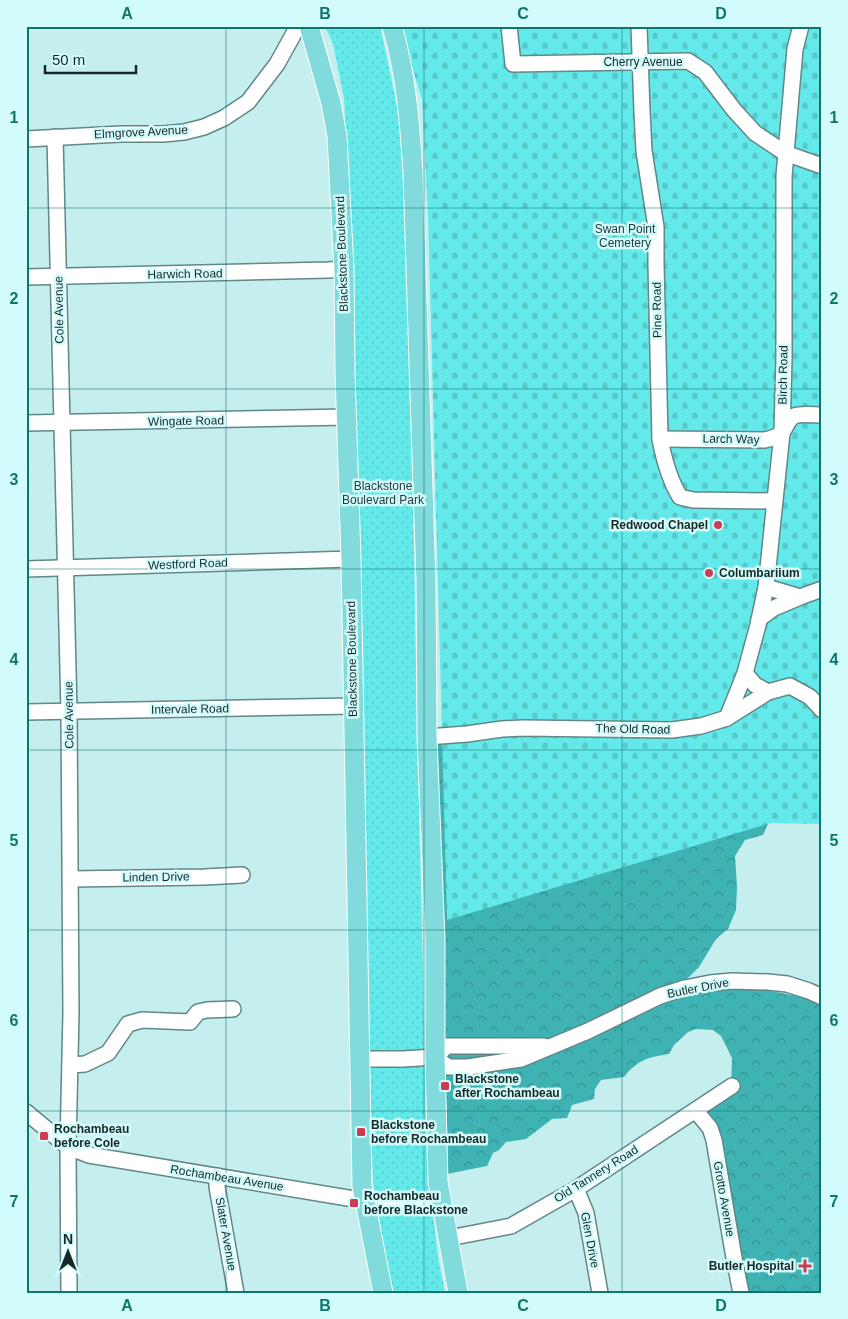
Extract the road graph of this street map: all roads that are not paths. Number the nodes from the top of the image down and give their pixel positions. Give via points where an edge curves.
1 (298, 26) edge
2 (309, 26) edge
3 (392, 26) edge
4 (509, 26) edge
5 (639, 26) edge
6 (801, 26) edge
7 (641, 61) junction
8 (55, 137) junction
9 (26, 139) edge
10 (785, 153) junction
11 (822, 166) edge
12 (344, 269) junction
13 (59, 276) junction
14 (26, 277) edge
15 (822, 415) edge
16 (347, 417) junction
17 (61, 422) junction
18 (26, 423) edge
19 (782, 433) junction
20 (660, 439) junction
21 (774, 500) junction
22 (351, 560) junction
23 (65, 568) junction
24 (26, 569) edge
25 (766, 587) junction
26 (822, 588) edge
27 (800, 597) junction
28 (759, 619) junction
29 (745, 674) junction
30 (768, 692) junction
31 (353, 706) junction
32 (822, 710) edge
33 (69, 711) junction
34 (26, 712) edge
35 (727, 718) junction
36 (427, 737) junction
37 (242, 875) dead end
38 (71, 879) junction
39 (822, 997) edge
40 (233, 1009) dead end
41 (553, 1046) junction
42 (434, 1057) junction
43 (360, 1059) junction
44 (70, 1065) junction
45 (732, 1086) dead end
46 (696, 1111) junction
47 (26, 1112) edge
48 (68, 1147) junction
49 (217, 1176) junction
50 (576, 1189) junction
51 (441, 1200) junction
52 (365, 1201) junction
53 (449, 1238) junction
54 (69, 1293) edge
55 (236, 1293) edge
56 (383, 1293) edge
57 (458, 1293) edge
58 (600, 1293) edge
59 (741, 1293) edge

1 - 8 street, Elmgrove Avenue via 278,64 248,102 224,118 184,132
2 - 12 main road, Blackstone Boulevard via 337,136
3 - 36 main road via 410,120 413,173 426,583
4 - 7 street, Cherry Avenue via 513,64
5 - 7 street, Pine Road
6 - 10 street, Birch Road via 795,50
7 - 10 street, Cherry Avenue via 688,61 705,72 754,134
7 - 20 street, Pine Road via 644,151 656,227
8 - 9 street, Elmgrove Avenue
8 - 13 street, Cole Avenue
10 - 11 street, Cherry Avenue
10 - 19 street, Birch Road
12 - 13 street, Harwich Road
12 - 16 main road, Blackstone Boulevard
13 - 14 street, Harwich Road
13 - 17 street, Cole Avenue
15 - 19 street via 792,417
16 - 17 street, Wingate Road
16 - 22 main road, Blackstone Boulevard
17 - 18 street, Wingate Road
17 - 23 street, Cole Avenue
19 - 20 street, Larch Way via 764,440
19 - 21 street, Birch Road
20 - 21 street, Pine Road via 665,465 680,497 692,500
21 - 25 street, Birch Road
22 - 23 street, Westford Road
22 - 31 main road, Blackstone Boulevard
23 - 24 street, Westford Road
23 - 33 street, Cole Avenue
25 - 27 street
25 - 28 street, Birch Road
26 - 27 street
27 - 28 street via 774,608
28 - 29 street, Birch Road
29 - 30 street via 754,685
29 - 35 street, Birch Road
30 - 32 street, The Old Road via 790,686 810,697
30 - 35 street, The Old Road
31 - 33 street, Intervale Road
31 - 43 main road, Blackstone Boulevard
33 - 34 street, Intervale Road
33 - 38 street, Cole Avenue
35 - 36 street, The Old Road via 672,730 523,728
36 - 42 main road via 435,939
37 - 38 street, Linden Drive
38 - 44 street, Cole Avenue
39 - 41 street, Butler Drive via 787,984 710,983 660,996
40 - 44 street via 198,1012 190,1022 142,1020 128,1024 108,1053 85,1064
41 - 42 street, Butler Drive via 447,1046
41 - 42 street, Butler Drive via 521,1059 468,1067 448,1067
42 - 43 street, Butler Drive
42 - 51 main road
43 - 52 main road, Blackstone Boulevard
44 - 48 street, Cole Avenue
45 - 46 street, Old Tannery Road
46 - 50 street, Old Tannery Road
46 - 59 street, Grotto Avenue via 710,1128 714,1140
47 - 48 street, Rochambeau Avenue
48 - 49 street, Rochambeau Avenue via 105,1158
48 - 54 street, Cole Avenue
49 - 52 street, Rochambeau Avenue
49 - 55 street, Slater Avenue
50 - 53 street, Old Tannery Road via 510,1226
50 - 58 street, Glen Drive via 586,1213
51 - 52 street, Rochambeau Avenue via 384,1204
51 - 53 main road
52 - 56 main road, Blackstone Boulevard
53 - 57 main road

